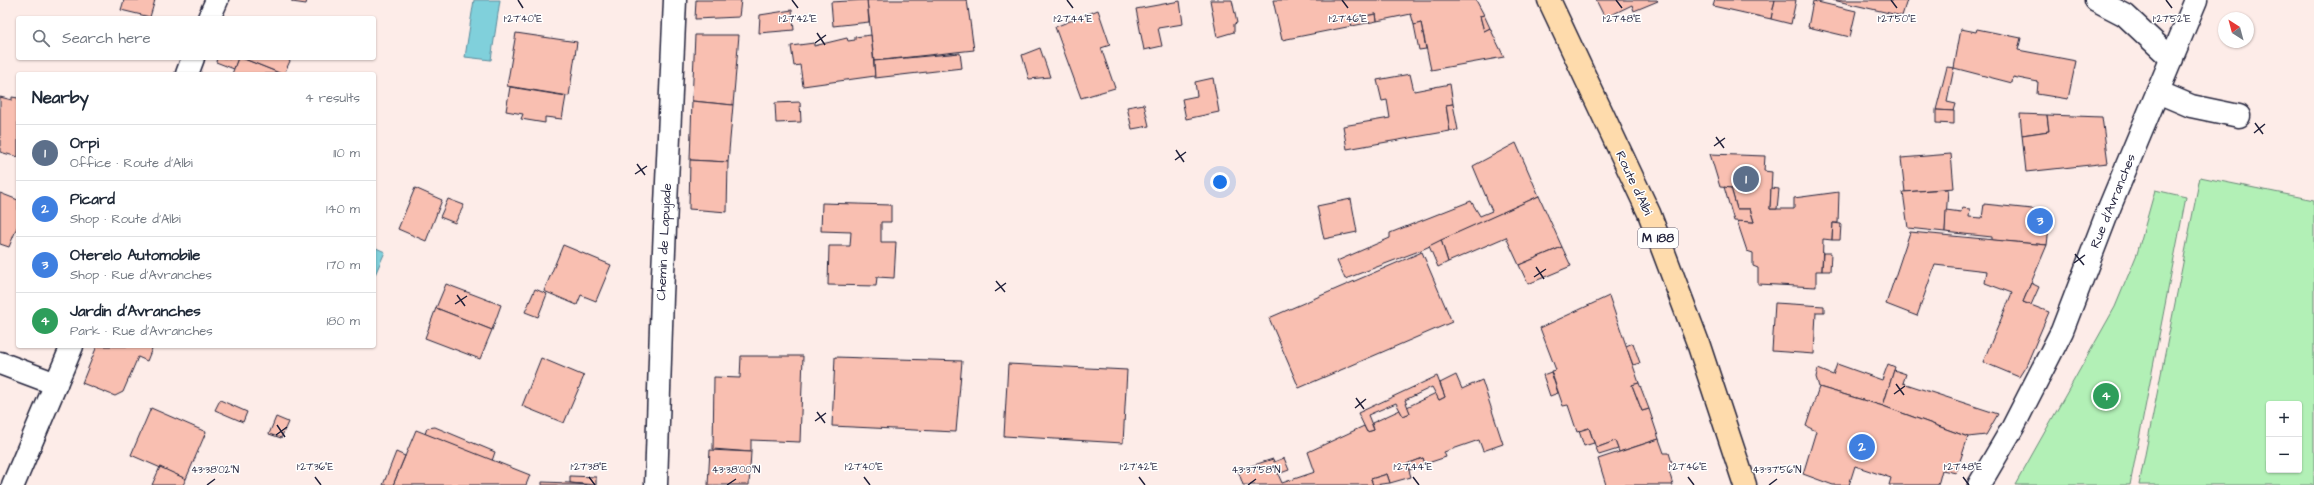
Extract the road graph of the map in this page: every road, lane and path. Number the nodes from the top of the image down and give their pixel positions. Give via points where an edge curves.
1 (217, 0) edge
2 (675, 0) edge
3 (1549, 0) edge
4 (2096, 0) edge
5 (2196, 0) edge
6 (210, 16) edge
7 (2172, 59) junction
8 (192, 60) edge
9 (188, 72) edge
10 (2158, 92) junction
11 (2239, 116) dead end
12 (71, 348) edge
13 (0, 363) edge
14 (56, 384) junction
15 (13, 485) edge
16 (656, 485) edge
17 (1745, 485) edge
18 (1979, 485) edge

1 - 6 street
2 - 16 street, Chemin de Lapujade
3 - 17 main road, Route d'Albi / M 188 via 1649,213 1698,343
4 - 7 street via 2125,15
5 - 7 street, Rue d'Avranches
7 - 10 street, Rue d'Avranches
8 - 9 street
10 - 11 street via 2191,106
10 - 18 street, Rue d'Avranches via 2110,206 2062,331
12 - 14 street
13 - 14 street
14 - 15 street

